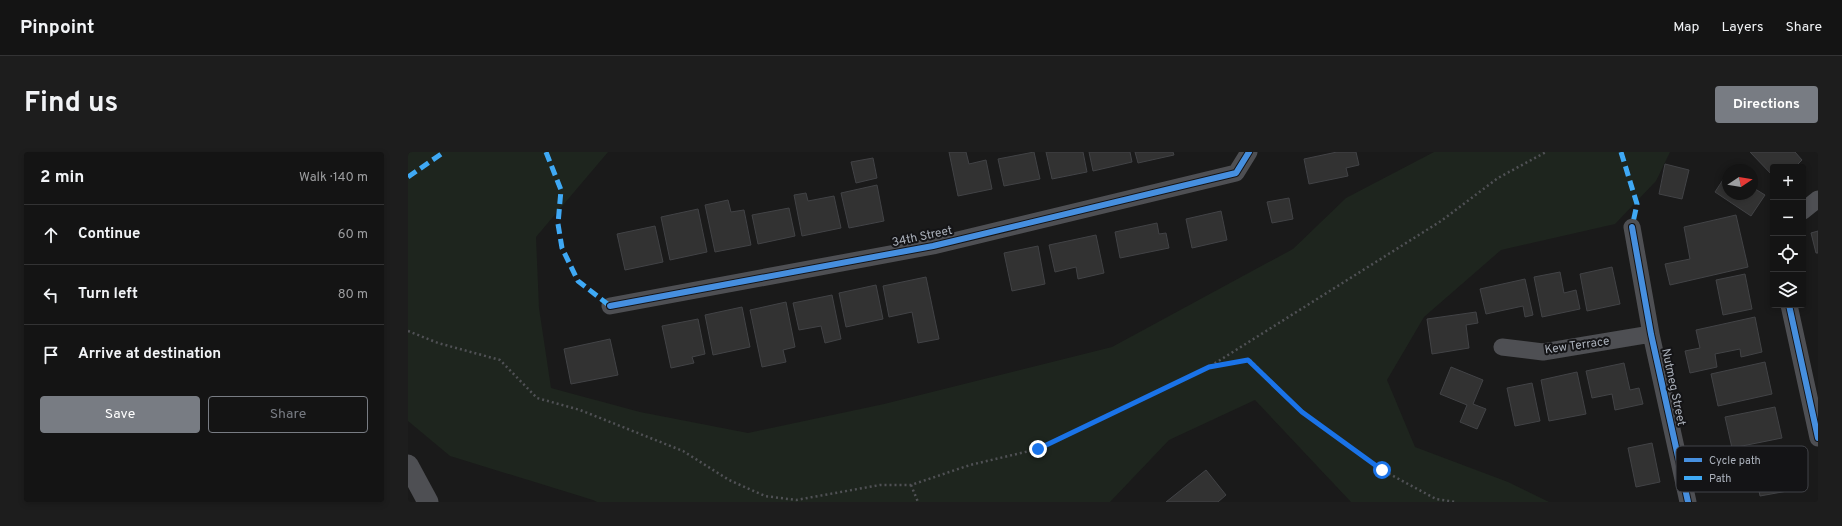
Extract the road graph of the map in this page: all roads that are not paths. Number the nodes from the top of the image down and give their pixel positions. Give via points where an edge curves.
1 (1249, 152) edge
2 (1818, 199) edge
3 (1806, 208) edge
4 (1632, 227) dead end
5 (610, 306) dead end
6 (1790, 308) edge
7 (1651, 334) junction
8 (1502, 346) dead end
9 (1818, 438) edge
10 (1676, 448) edge
11 (408, 465) edge
12 (1686, 492) edge
13 (428, 502) edge
14 (1688, 502) edge

1 - 5 street, 34th Street via 1236,173 933,246
2 - 3 street
4 - 7 street, Nutmeg Street
6 - 9 street
7 - 8 street, Kew Terrace via 1543,352
7 - 10 street, Nutmeg Street
11 - 13 street
12 - 14 street, Nutmeg Street

